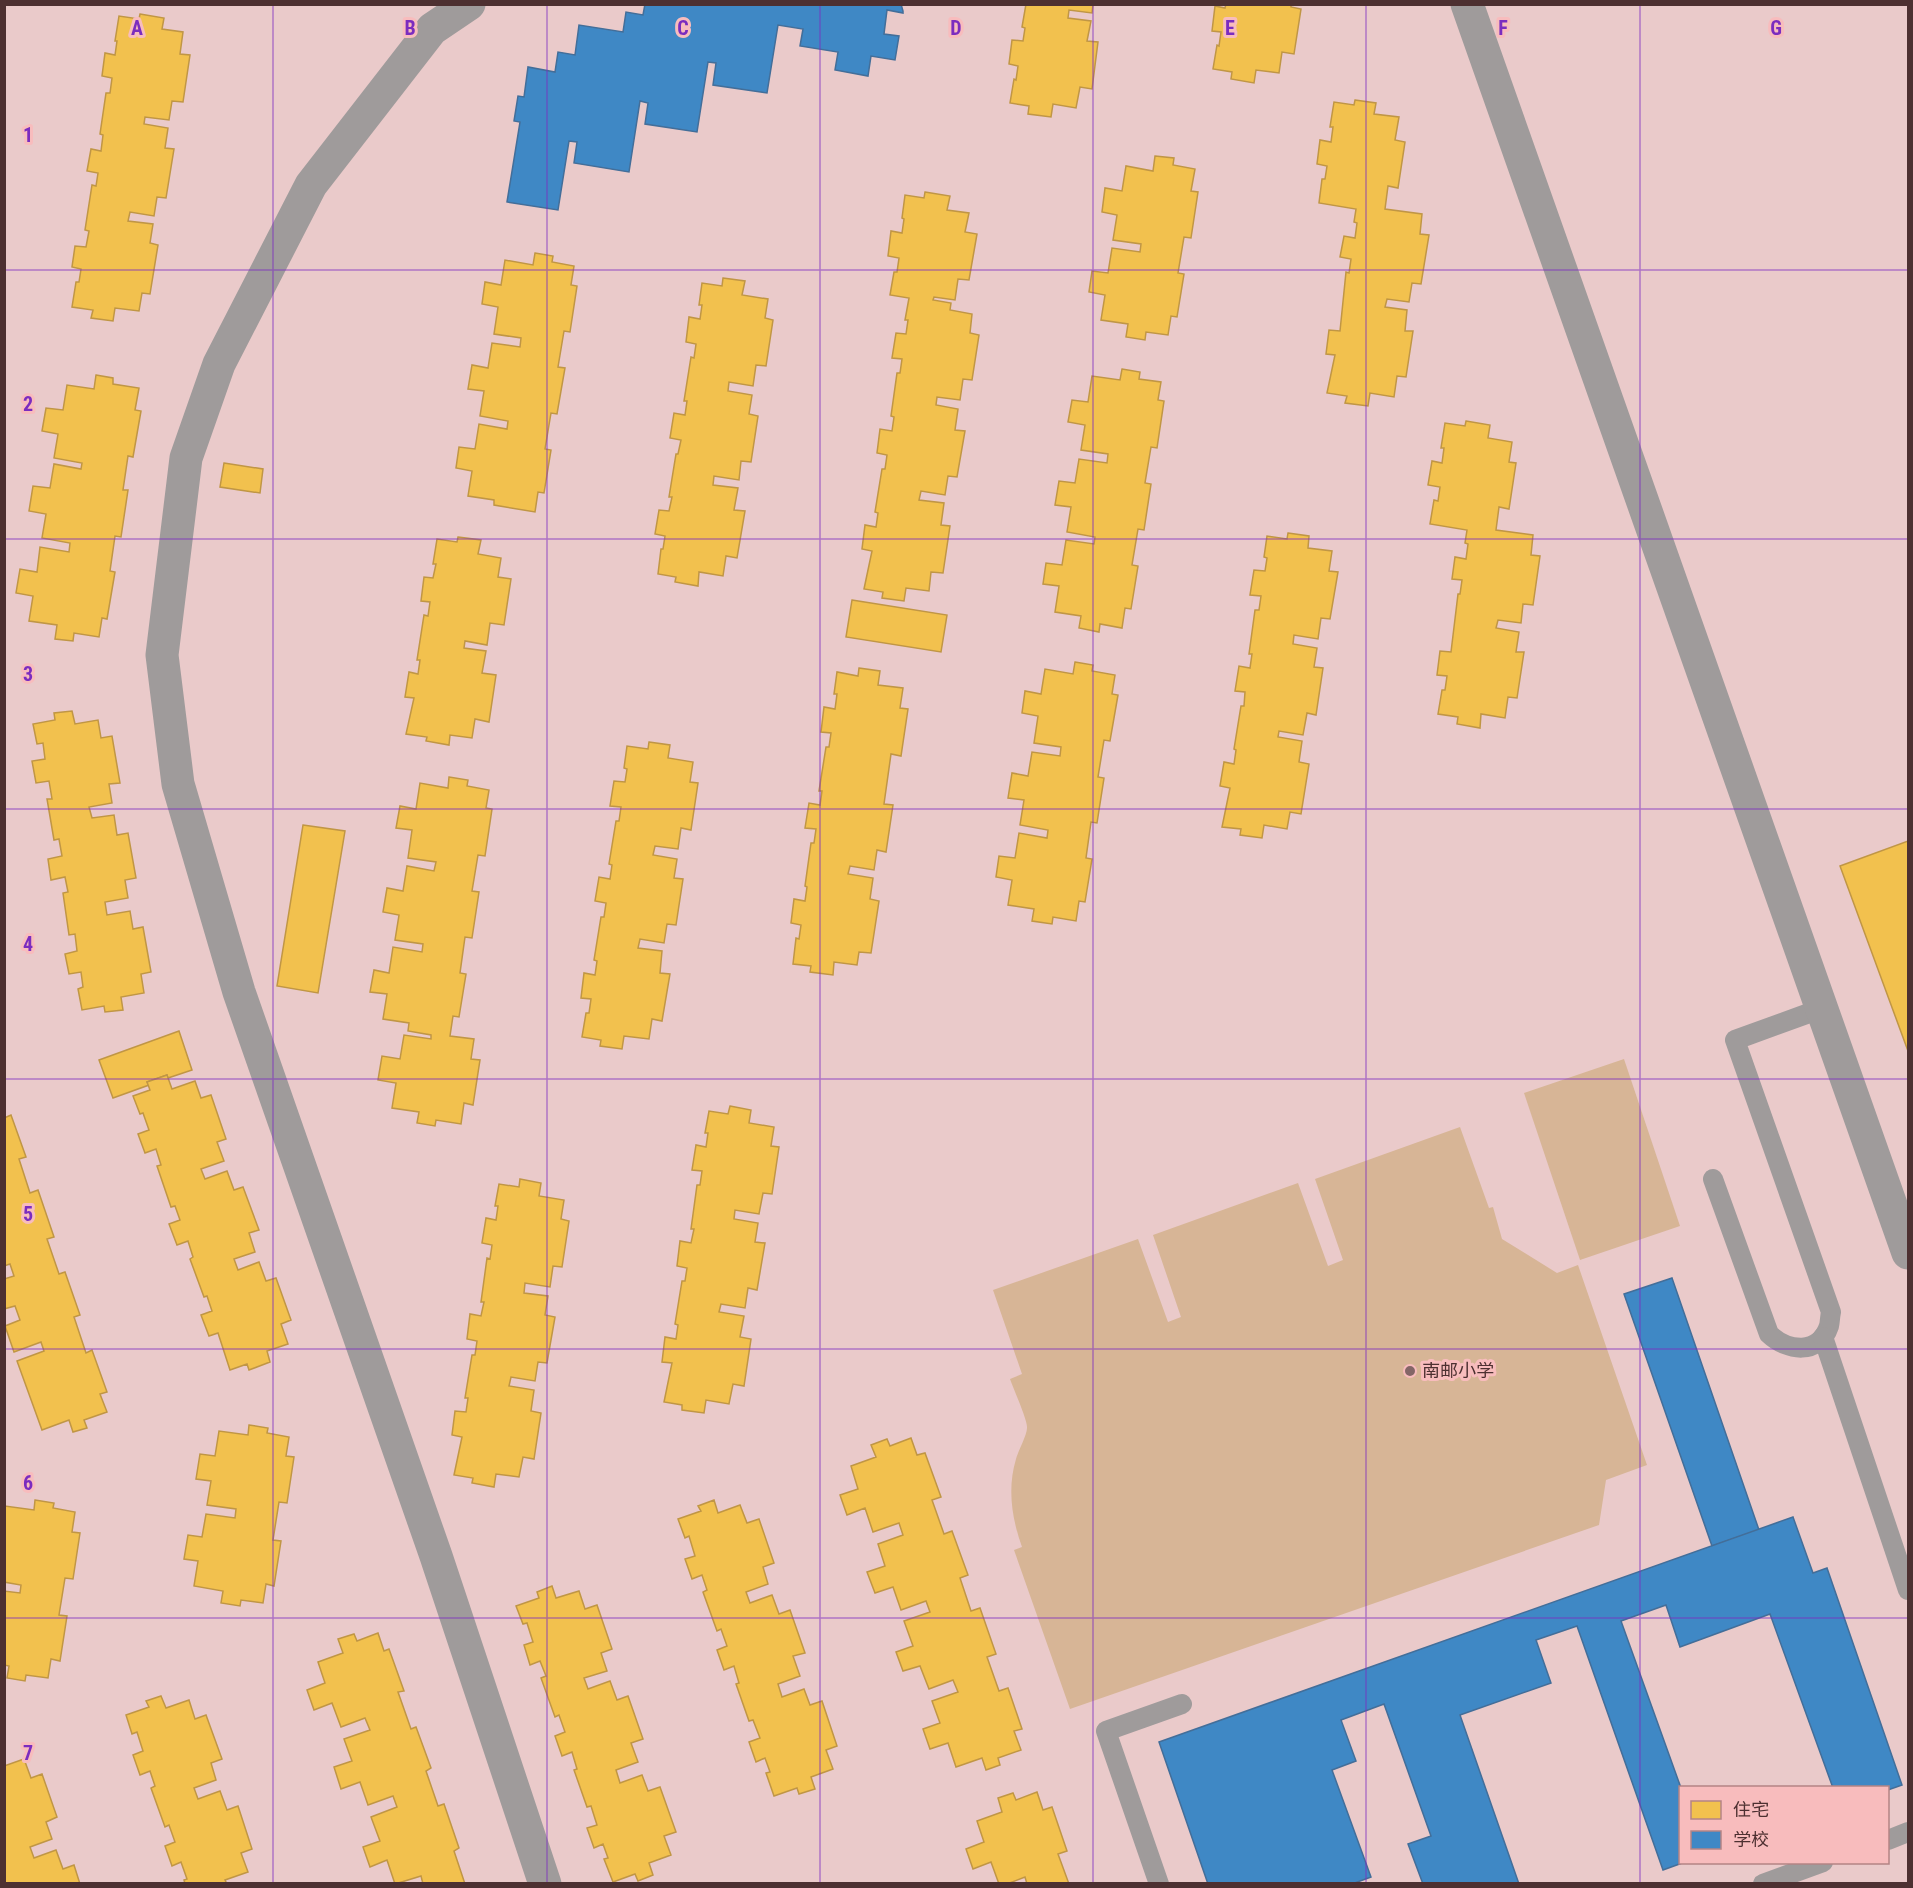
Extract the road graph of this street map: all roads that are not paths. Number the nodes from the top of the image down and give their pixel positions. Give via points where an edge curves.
1 (469, 4) edge
2 (1467, 4) edge
3 (1823, 1008) junction
4 (1713, 1179) dead end
5 (1908, 1253) edge
6 (1822, 1337) junction
7 (1908, 1590) edge
8 (1182, 1704) dead end
9 (1908, 1832) edge
10 (1889, 1839) edge
11 (1820, 1864) edge
12 (545, 1884) edge
13 (1159, 1884) edge
14 (1763, 1884) edge

1 - 12 street via 432,29 311,185 219,364 186,458 162,655 178,784 238,992 436,1556
2 - 3 street
3 - 5 street
3 - 6 lane via 1735,1040 1831,1312
4 - 6 lane via 1769,1334 1784,1345 1801,1349
6 - 7 lane
8 - 13 lane via 1106,1731
9 - 10 lane
11 - 14 lane

